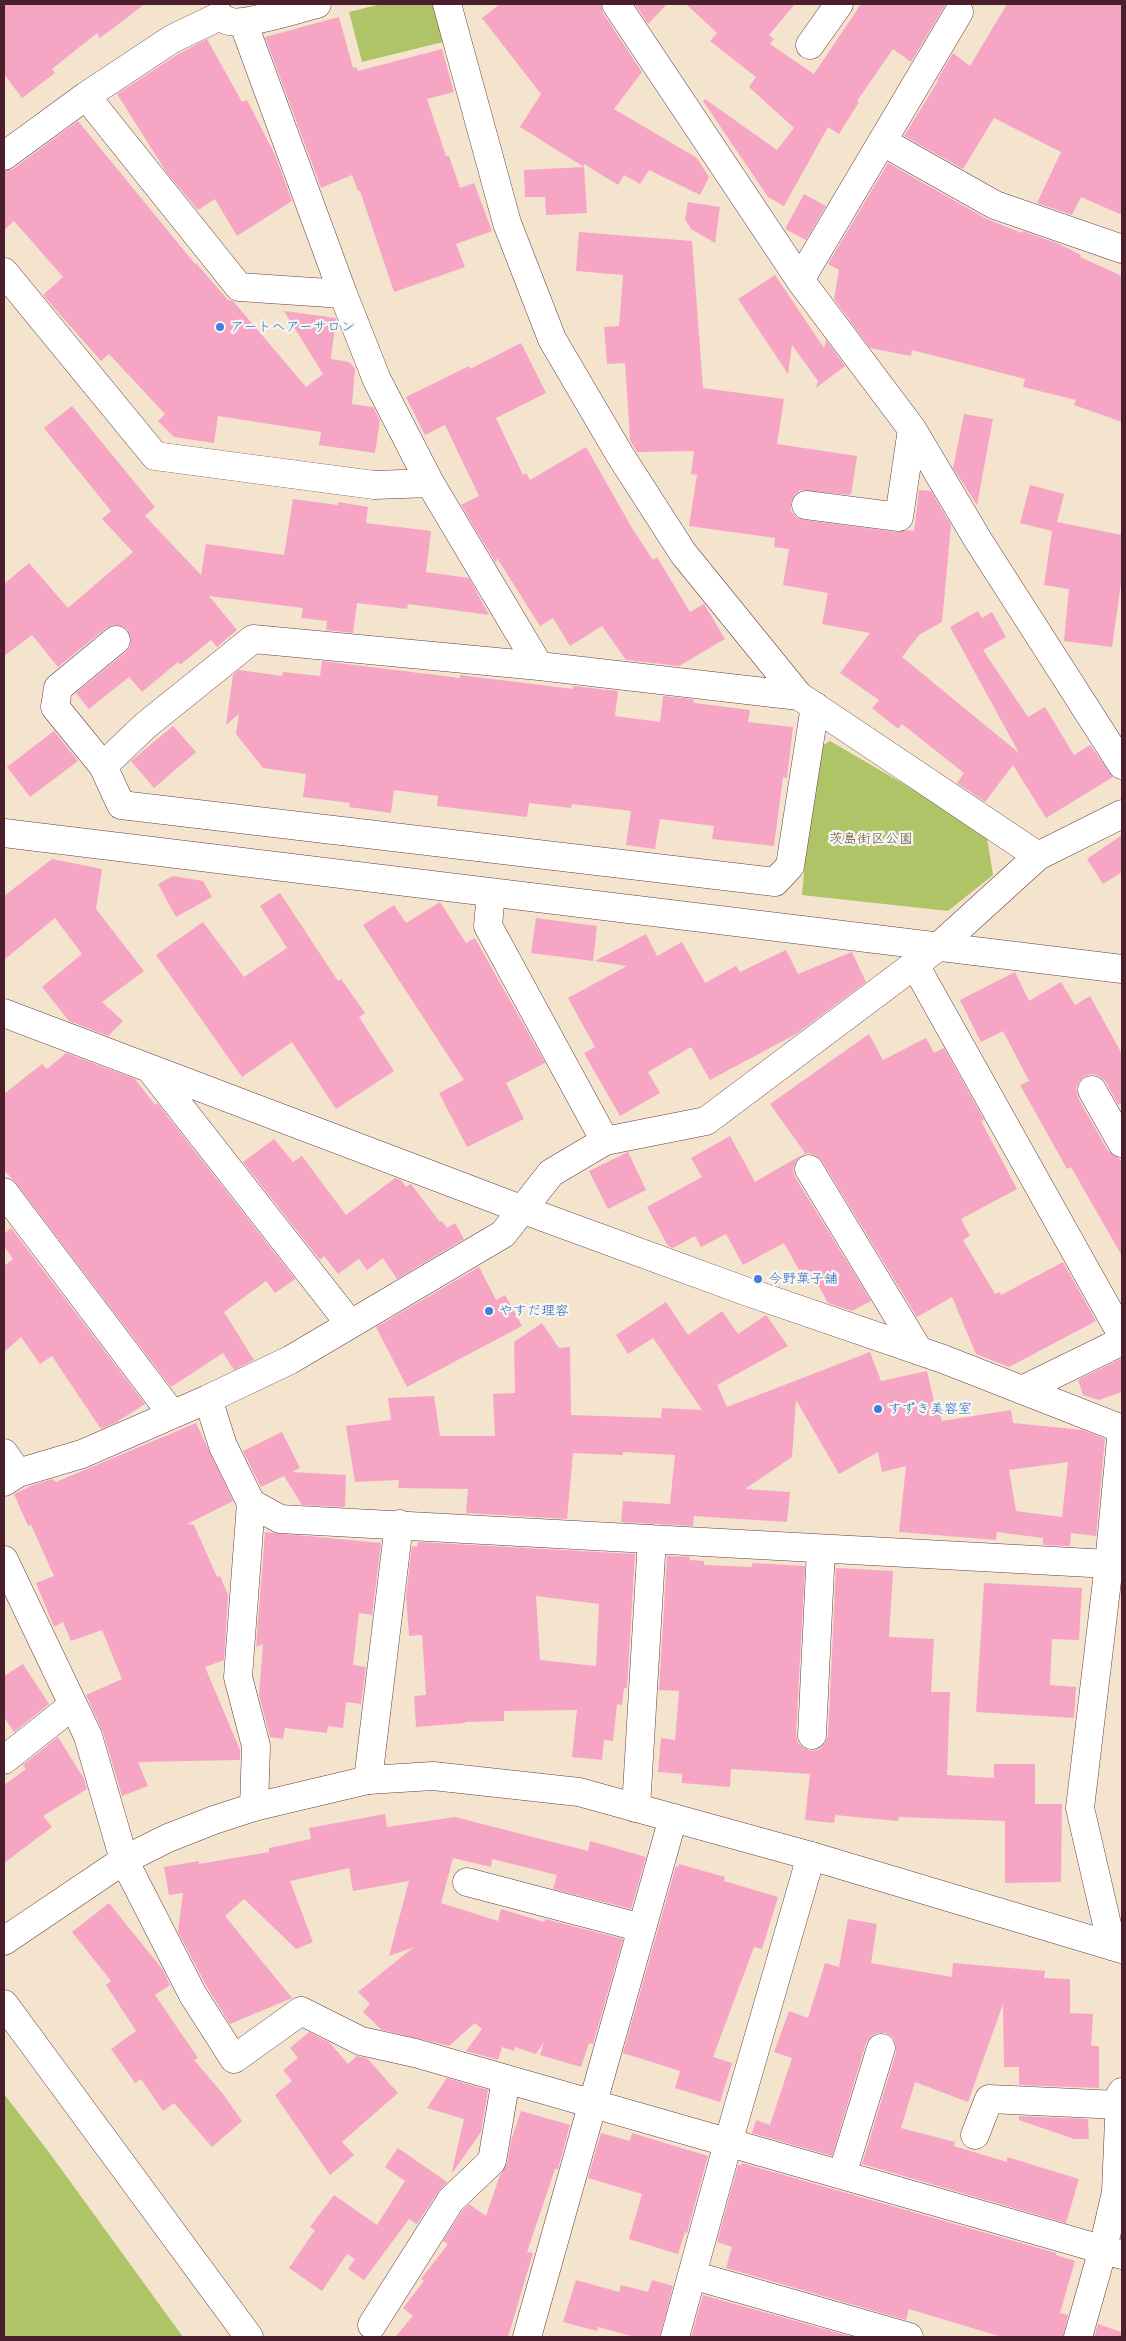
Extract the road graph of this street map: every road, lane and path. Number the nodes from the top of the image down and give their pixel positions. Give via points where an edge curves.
1 (317, 4) edge
2 (447, 4) edge
3 (616, 4) edge
4 (839, 4) edge
5 (959, 12) dead end
6 (225, 14) edge
7 (810, 45) dead end
8 (86, 96) junction
9 (883, 142) junction
10 (4, 156) edge
11 (1122, 249) edge
12 (4, 272) edge
13 (800, 280) junction
14 (343, 294) junction
15 (912, 429) junction
16 (430, 483) junction
17 (806, 505) dead end
18 (116, 640) dead end
19 (539, 666) junction
20 (807, 701) junction
21 (1122, 765) edge
22 (103, 766) junction
23 (1122, 814) edge
24 (4, 832) edge
25 (1038, 856) junction
26 (491, 893) junction
27 (938, 948) junction
28 (915, 965) junction
29 (1122, 969) edge
30 (4, 1013) edge
31 (150, 1069) junction
32 (1092, 1090) dead end
33 (605, 1140) junction
34 (1122, 1142) edge
35 (809, 1169) dead end
36 (4, 1192) edge
37 (521, 1209) junction
38 (350, 1324) junction
39 (1122, 1335) edge
40 (1122, 1341) edge
41 (919, 1351) junction
42 (1022, 1390) junction
43 (208, 1399) junction
44 (172, 1414) junction
45 (1122, 1429) edge
46 (9, 1469) edge
47 (251, 1503) junction
48 (399, 1524) junction
49 (652, 1540) junction
50 (821, 1549) junction
51 (4, 1560) edge
52 (1109, 1564) junction
53 (73, 1705) junction
54 (812, 1735) dead end
55 (4, 1760) edge
56 (368, 1780) junction
57 (254, 1807) junction
58 (636, 1808) junction
59 (673, 1818) junction
60 (811, 1856) junction
61 (124, 1860) junction
62 (467, 1882) dead end
63 (642, 1928) junction
64 (4, 1941) edge
65 (1117, 1947) edge
66 (4, 2004) edge
67 (881, 2048) dead end
68 (506, 2079) junction
69 (1121, 2098) edge
70 (591, 2105) junction
71 (975, 2135) dead end
72 (728, 2143) junction
73 (842, 2175) junction
74 (1113, 2252) edge
75 (692, 2275) junction
76 (372, 2325) dead end
77 (249, 2337) edge
78 (527, 2337) edge
79 (675, 2337) edge
80 (909, 2337) edge
81 (1078, 2337) edge

1 - 6 street
2 - 20 street via 507,222 552,339 620,456 683,553
3 - 13 street
4 - 7 street
5 - 9 street
6 - 8 street via 172,40
6 - 14 street
8 - 10 street
8 - 14 street via 239,287
9 - 11 street via 994,205
9 - 13 street
12 - 16 street via 155,456 374,485
13 - 15 street
14 - 16 street via 377,380
15 - 17 street via 899,517
15 - 21 street via 978,540
16 - 19 street
18 - 22 street via 58,688 55,706
19 - 20 street
19 - 22 street via 253,639 146,725
20 - 22 street via 790,866 775,882 121,805
20 - 25 street
23 - 25 street
24 - 26 street
25 - 27 street
26 - 27 street
26 - 33 street via 488,926
27 - 28 street
27 - 29 street
28 - 33 street via 706,1121
28 - 39 street
30 - 31 street
31 - 37 street
31 - 38 street
32 - 34 street
33 - 37 street via 550,1173
35 - 41 street
36 - 44 street
37 - 38 street via 503,1234
37 - 41 street
38 - 43 street via 290,1360
40 - 42 street
41 - 42 street
42 - 45 street
43 - 44 street
43 - 47 street via 223,1446
44 - 46 street via 82,1454
45 - 52 street
47 - 48 street via 280,1519
47 - 57 street via 238,1677 256,1746
48 - 49 street
48 - 56 street
49 - 50 street
49 - 58 street
50 - 52 street
50 - 54 street
51 - 53 street
52 - 65 street via 1080,1808
53 - 55 street
53 - 61 street via 88,1736
56 - 57 street
56 - 58 street via 433,1776 579,1792
57 - 61 street via 168,1838
58 - 59 street
59 - 60 street
59 - 63 street
60 - 65 street
60 - 72 street
61 - 64 street
61 - 68 street via 193,1996 234,2059 301,2011 361,2041
62 - 63 street
63 - 70 street
66 - 77 street
67 - 73 street
68 - 70 street
68 - 76 street via 492,2161 451,2200
69 - 71 street via 989,2099
69 - 74 street
70 - 72 street
70 - 78 street
72 - 73 street
72 - 75 street
73 - 74 street
74 - 81 street
75 - 79 street
75 - 80 street

